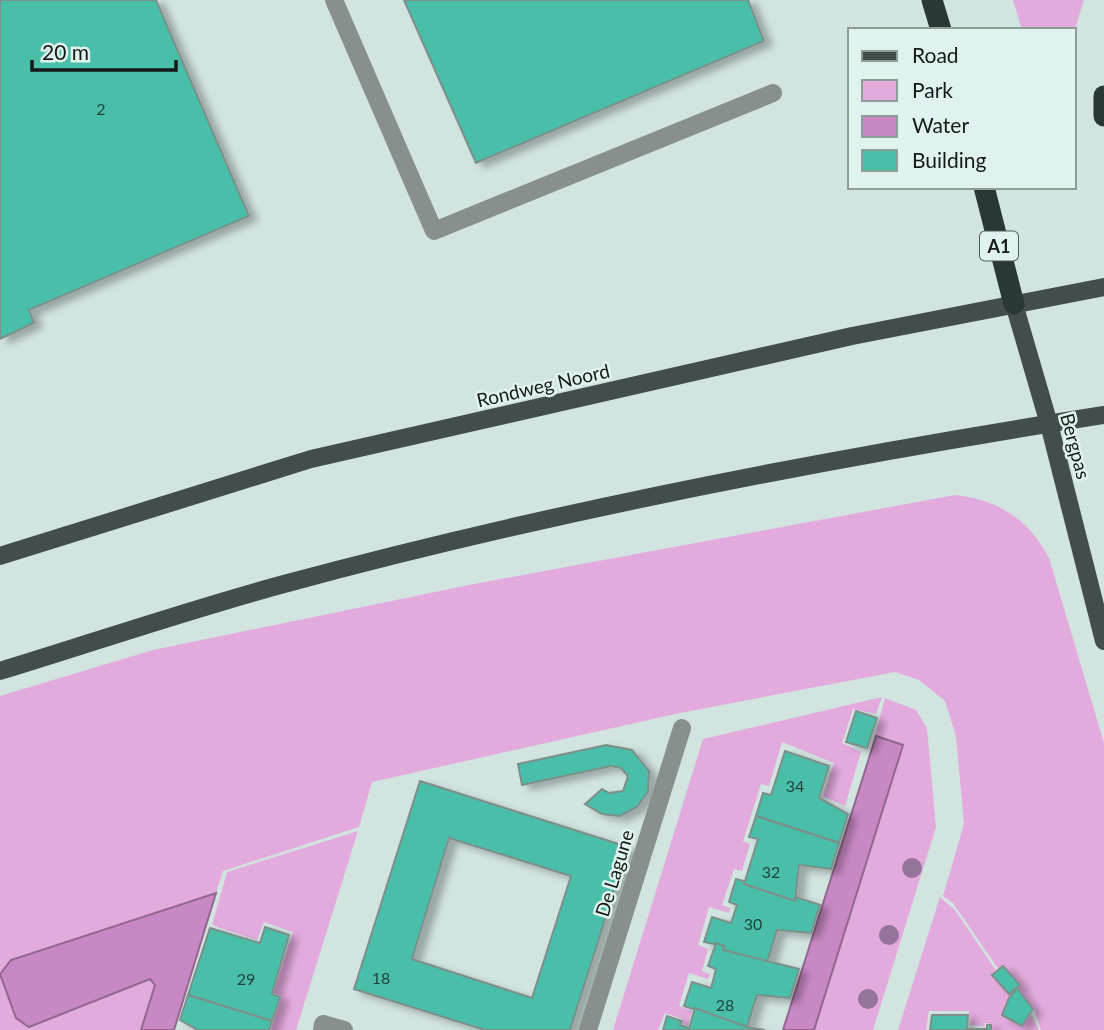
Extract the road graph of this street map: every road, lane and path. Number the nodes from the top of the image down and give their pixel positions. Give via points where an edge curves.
1 (334, 0) edge
2 (932, 0) edge
3 (940, 28) edge
4 (773, 93) dead end
5 (1104, 96) edge
6 (1104, 116) edge
7 (985, 189) edge
8 (1104, 287) edge
9 (1014, 304) junction
10 (1104, 415) edge
11 (1049, 424) junction
12 (0, 556) edge
13 (1104, 641) edge
14 (0, 670) edge
15 (681, 728) dead end
16 (321, 1030) edge
17 (344, 1030) edge
18 (587, 1030) edge

1 - 4 street via 434,231
2 - 3 highway
5 - 6 highway
7 - 9 highway, A1
8 - 9 main road, Rondweg Noord
9 - 11 main road, Bergpas
9 - 12 main road, Rondweg Noord via 852,336 311,459
10 - 11 main road
11 - 13 main road, Bergpas
11 - 14 main road via 780,471 419,550 283,584
15 - 18 street, De Lagune
16 - 17 street via 323,1024

